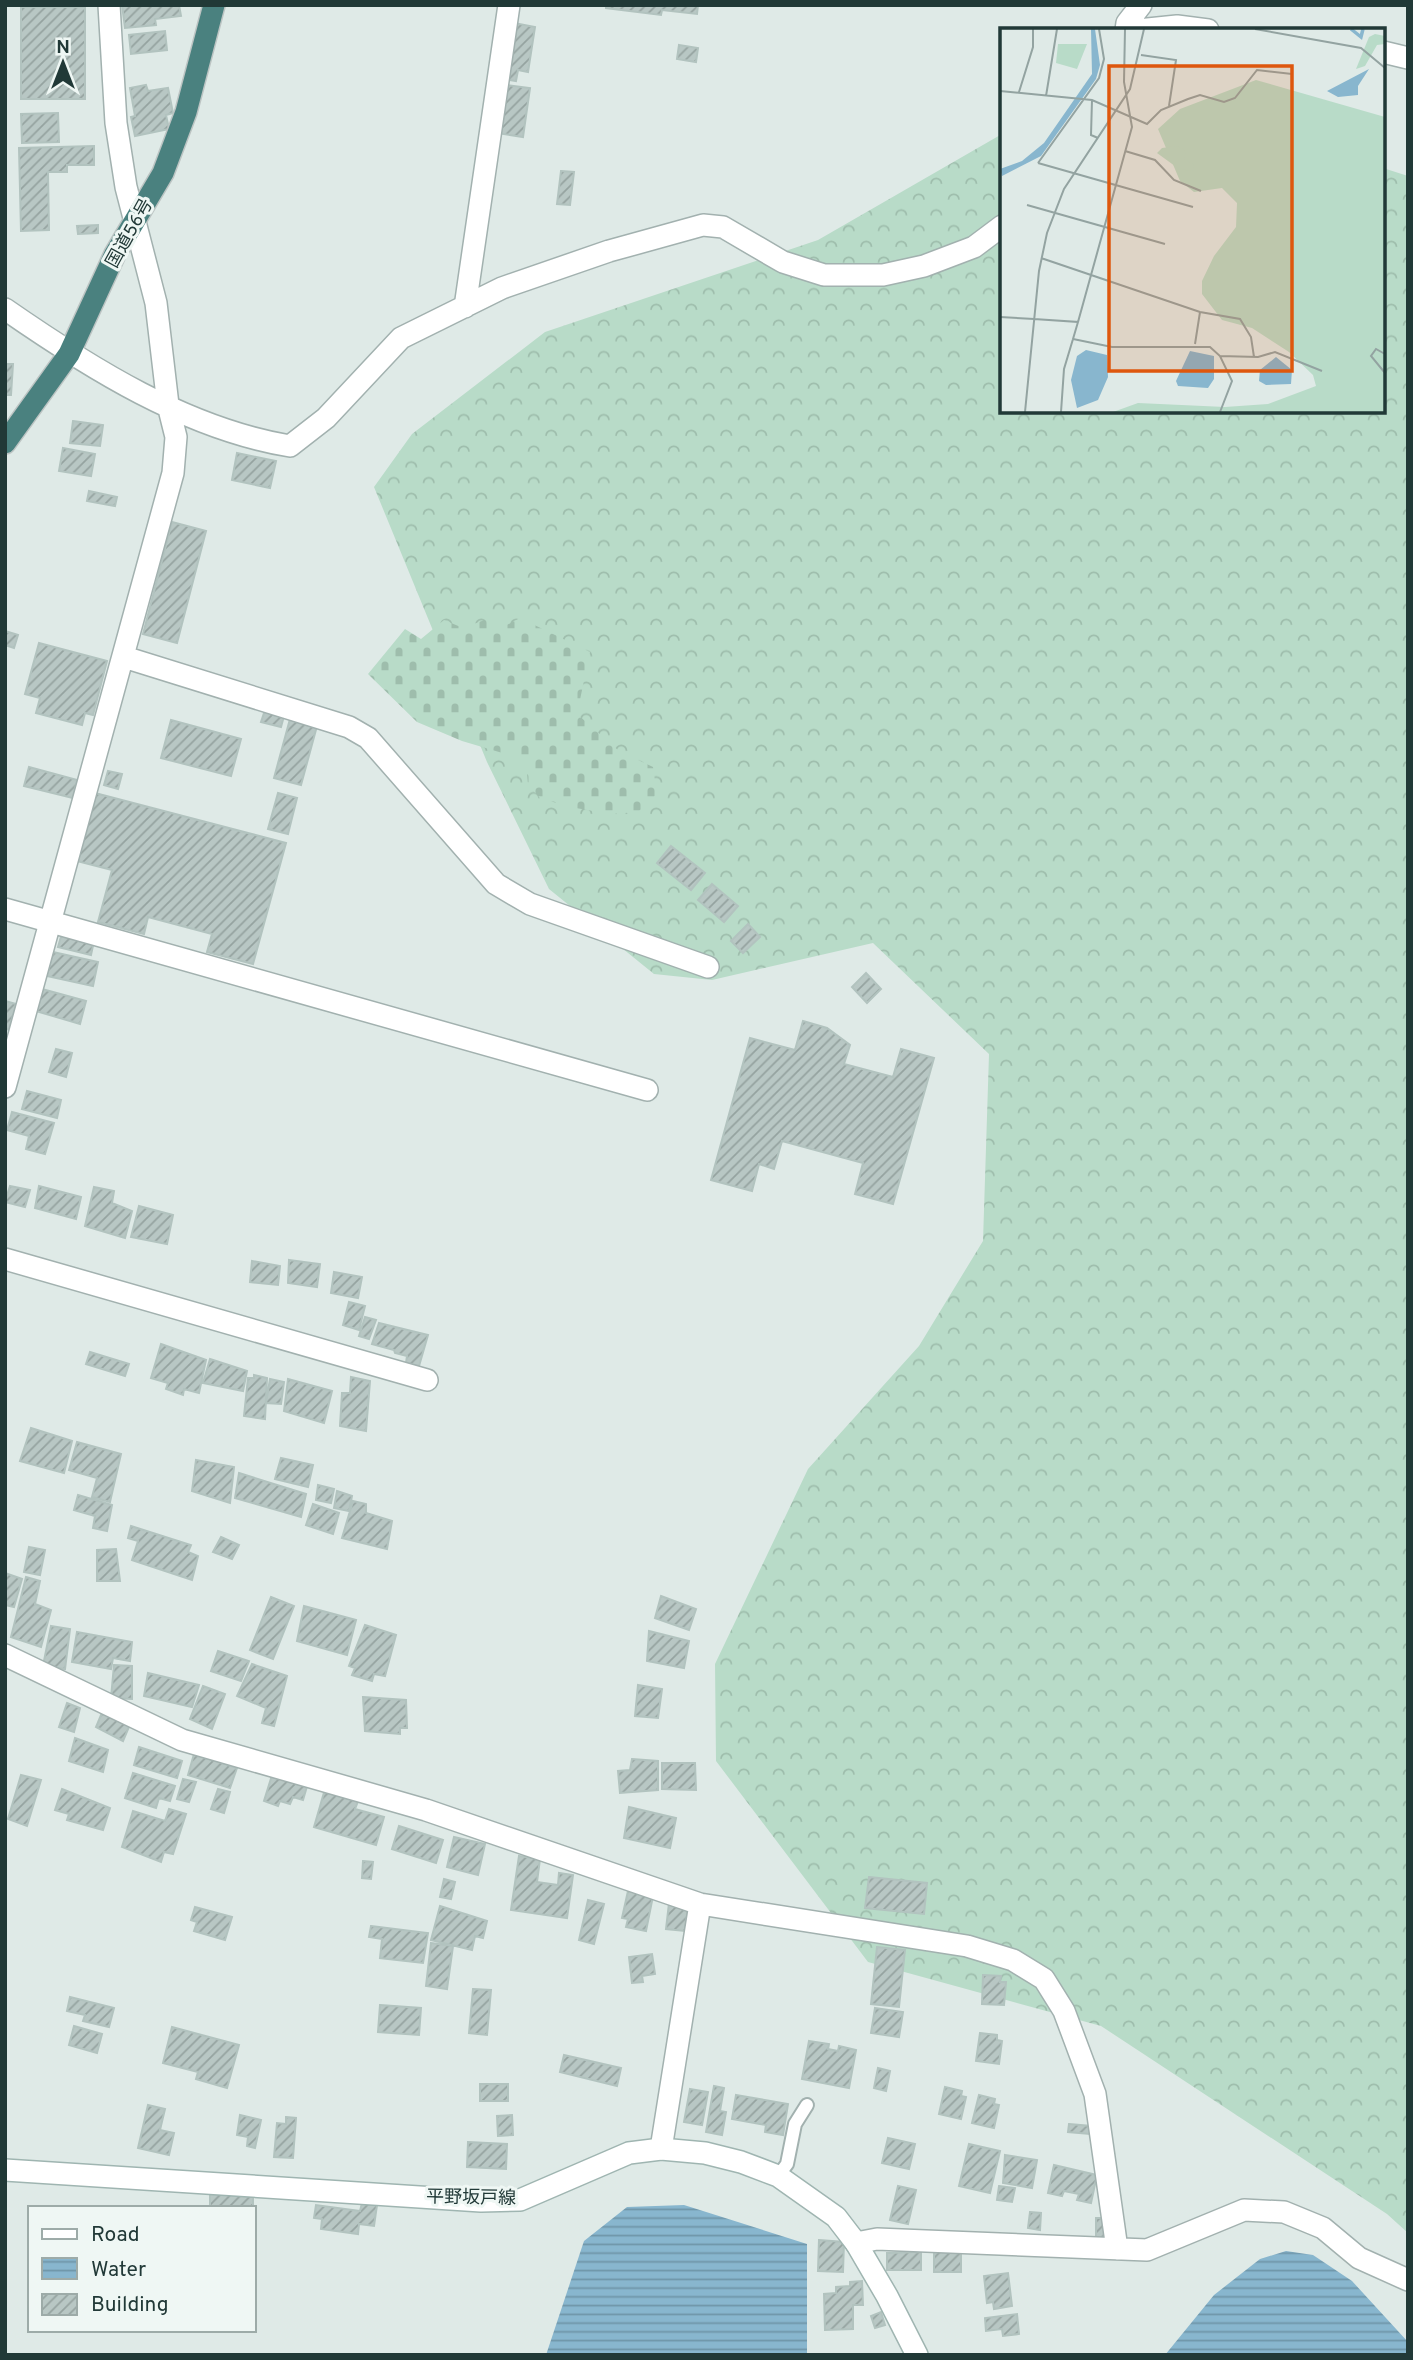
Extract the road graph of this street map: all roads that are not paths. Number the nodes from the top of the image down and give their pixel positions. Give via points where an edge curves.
1 (109, 5) edge
2 (214, 5) edge
3 (509, 5) edge
4 (1141, 5) edge
5 (1126, 28) edge
6 (1158, 28) edge
7 (1192, 28) edge
8 (1385, 52) edge
9 (1408, 58) edge
10 (135, 220) junction
11 (1000, 228) edge
12 (465, 307) junction
13 (5, 309) edge
14 (69, 354) junction
15 (168, 405) junction
16 (5, 443) edge
17 (124, 657) junction
18 (5, 909) edge
19 (51, 922) junction
20 (708, 967) dead end
21 (5, 1087) edge
22 (647, 1090) dead end
23 (5, 1259) edge
24 (427, 1380) dead end
25 (5, 1655) edge
26 (700, 1904) junction
27 (807, 2105) dead end
28 (661, 2149) junction
29 (5, 2170) edge
30 (778, 2176) junction
31 (856, 2243) junction
32 (1117, 2249) junction
33 (1408, 2280) edge
34 (917, 2355) edge

1 - 10 street via 116,122
2 - 10 highway, 国道56号 via 186,112 163,173
3 - 12 street
4 - 5 street
6 - 7 street
8 - 9 street
10 - 14 highway, 国道56号
10 - 15 street via 156,303
11 - 12 street via 974,247 924,266 883,275 824,275 783,262 723,227 703,225 502,288
12 - 15 street via 401,338 326,418 290,446 222,428
13 - 14 street
14 - 15 street
14 - 16 highway, 国道56号
15 - 17 street via 176,437 173,472
17 - 19 street
17 - 20 street via 349,727 368,738 496,884 530,904
18 - 19 street
19 - 21 street
19 - 22 street
23 - 24 street
25 - 26 street via 183,1740 426,1810
26 - 28 street
26 - 32 street via 967,1946 1013,1960 1044,1979 1064,2011 1095,2094
27 - 30 lane via 795,2124 788,2164
28 - 29 street, 平野坂戸線 via 629,2153 520,2200
28 - 30 street, 平野坂戸線 via 705,2153
30 - 31 street, 平野坂戸線 via 836,2217
31 - 32 street via 877,2239
31 - 34 street, 平野坂戸線
32 - 33 street via 1147,2250 1244,2210 1284,2212 1323,2228 1359,2258

